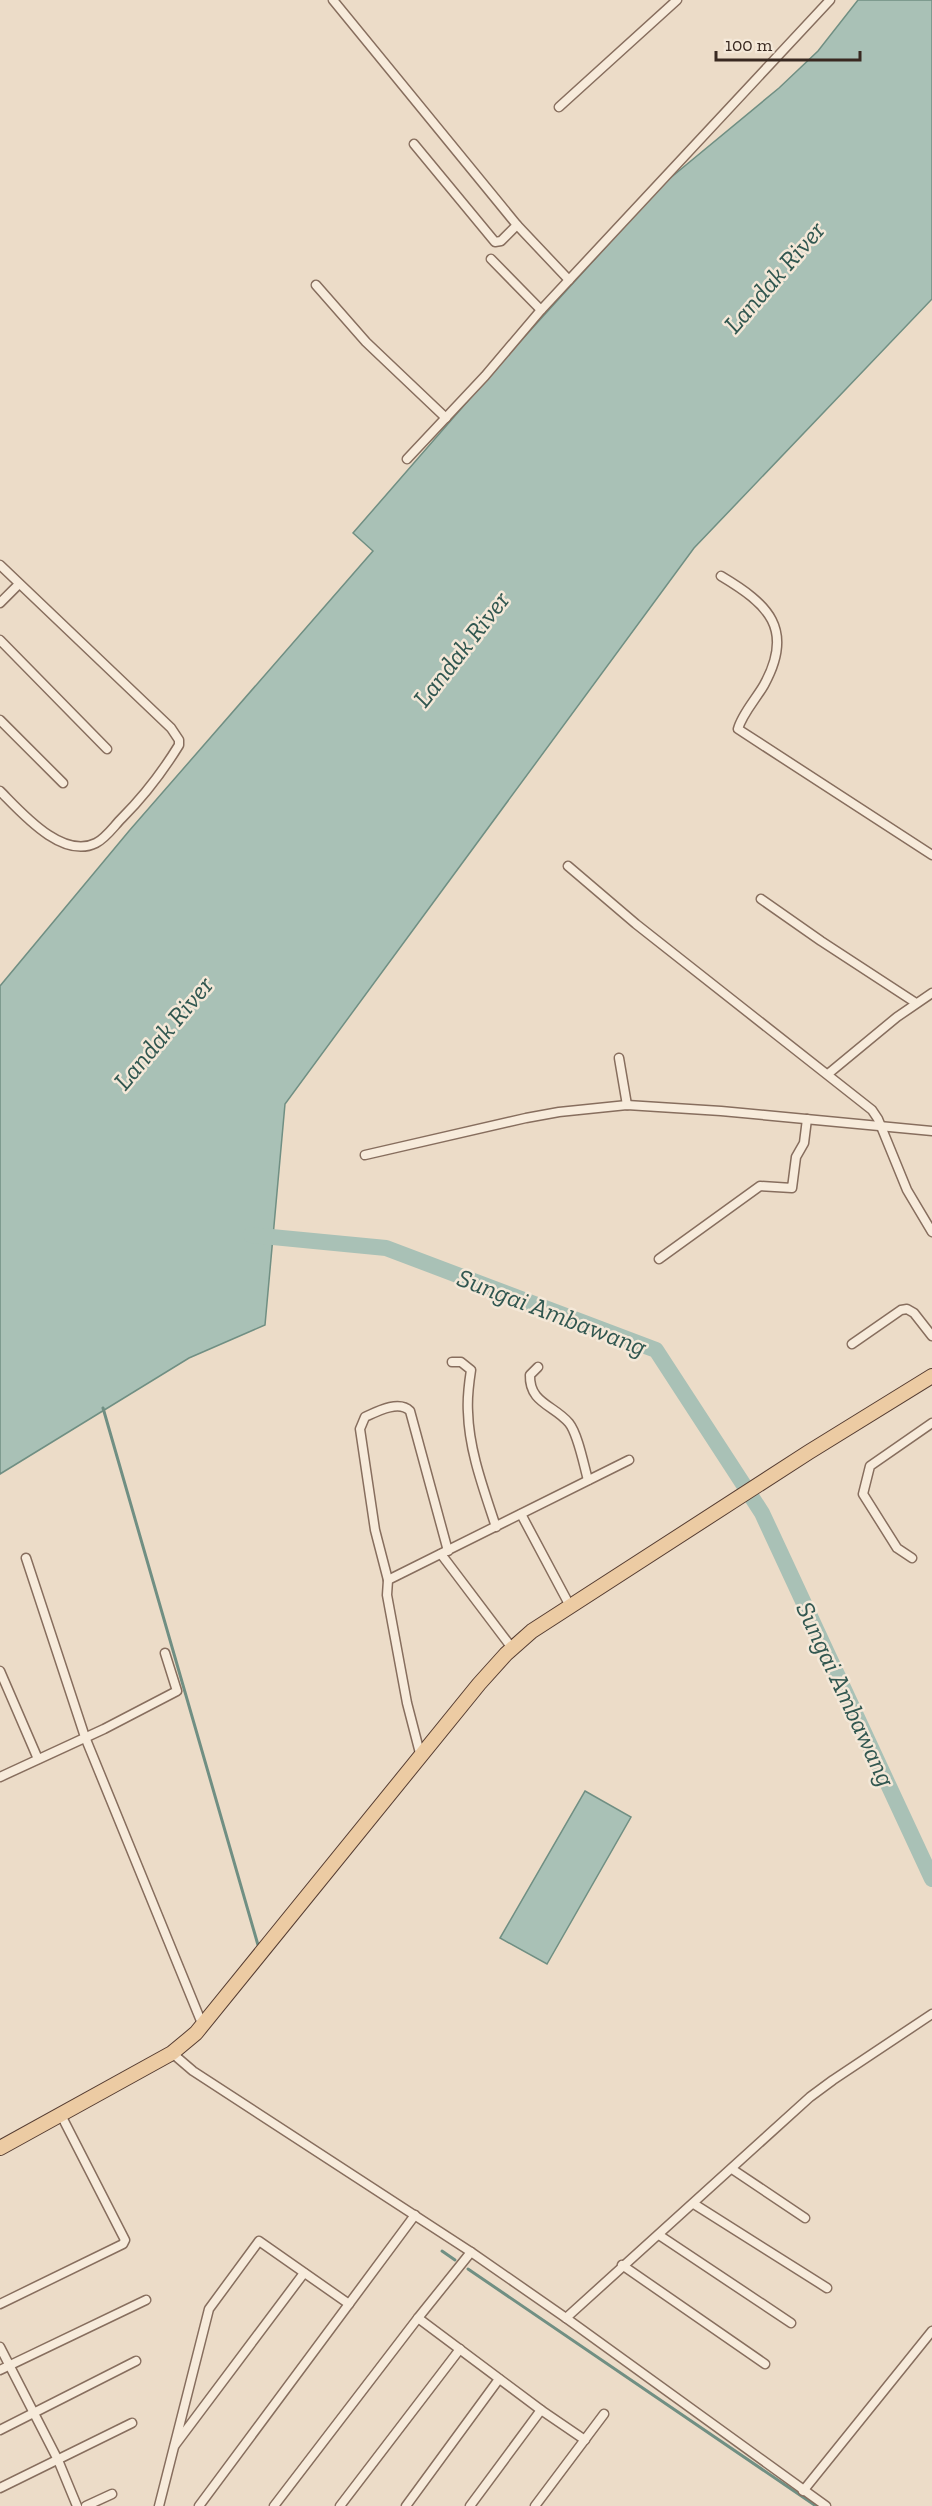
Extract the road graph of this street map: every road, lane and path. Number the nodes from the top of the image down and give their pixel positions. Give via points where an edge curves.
1 (333, 0) edge
2 (677, 0) edge
3 (830, 0) edge
4 (559, 107) dead end
5 (414, 144) dead end
6 (518, 225) junction
7 (491, 259) dead end
8 (568, 280) junction
9 (316, 285) dead end
10 (541, 310) junction
11 (446, 418) junction
12 (407, 459) dead end
13 (0, 565) edge
14 (721, 576) dead end
15 (19, 584) junction
16 (0, 603) edge
17 (0, 640) edge
18 (0, 720) edge
19 (107, 749) dead end
20 (63, 783) dead end
21 (0, 791) edge
22 (932, 855) edge
23 (568, 866) dead end
24 (761, 899) dead end
25 (932, 993) edge
26 (916, 1002) junction
27 (619, 1058) dead end
28 (828, 1074) junction
29 (627, 1106) junction
30 (807, 1119) junction
31 (881, 1126) junction
32 (932, 1131) edge
33 (365, 1155) dead end
34 (932, 1232) edge
35 (659, 1259) dead end
36 (932, 1336) edge
37 (852, 1344) dead end
38 (452, 1362) dead end
39 (538, 1367) dead end
40 (932, 1376) edge
41 (932, 1423) edge
42 (629, 1460) dead end
43 (588, 1480) junction
44 (521, 1514) junction
45 (496, 1527) junction
46 (444, 1553) junction
47 (26, 1557) dead end
48 (912, 1558) dead end
49 (388, 1580) junction
50 (570, 1606) junction
51 (512, 1648) junction
52 (165, 1653) dead end
53 (0, 1671) edge
54 (86, 1737) junction
55 (421, 1756) junction
56 (38, 1759) junction
57 (0, 1777) edge
58 (932, 2014) edge
59 (203, 2026) junction
60 (172, 2053) junction
61 (61, 2115) junction
62 (0, 2148) edge
63 (732, 2169) junction
64 (694, 2204) junction
65 (415, 2215) junction
66 (805, 2218) dead end
67 (659, 2235) junction
68 (471, 2252) junction
69 (622, 2265) junction
70 (304, 2272) junction
71 (827, 2288) dead end
72 (146, 2300) dead end
73 (0, 2304) edge
74 (349, 2304) junction
75 (418, 2318) junction
76 (566, 2318) junction
77 (791, 2323) dead end
78 (932, 2331) edge
79 (0, 2347) edge
80 (460, 2349) junction
81 (136, 2361) dead end
82 (765, 2364) dead end
83 (9, 2366) junction
84 (0, 2370) edge
85 (500, 2379) junction
86 (541, 2410) junction
87 (35, 2413) junction
88 (604, 2414) dead end
89 (132, 2423) dead end
90 (0, 2430) edge
91 (585, 2440) junction
92 (172, 2447) junction
93 (58, 2460) junction
94 (0, 2488) edge
95 (803, 2491) junction
96 (112, 2494) dead end
97 (78, 2506) edge
98 (86, 2506) edge
99 (159, 2506) edge
100 (199, 2506) edge
101 (274, 2506) edge
102 (340, 2506) edge
103 (406, 2506) edge
104 (470, 2506) edge
105 (535, 2506) edge
106 (826, 2506) edge

1 - 6 street
2 - 4 street
3 - 8 street
5 - 6 street via 495,242
6 - 8 street
7 - 10 street
8 - 10 street
9 - 11 street via 366,342
10 - 11 street
11 - 12 street
13 - 15 street
14 - 22 street via 764,608 776,626 779,642 765,683 738,729
15 - 16 street
15 - 21 street via 171,728 179,740 177,749 138,802 95,844 83,847 41,832
17 - 19 street
18 - 20 street
23 - 28 street
24 - 26 street
25 - 26 street
26 - 28 street
27 - 29 street
28 - 31 street via 872,1110
29 - 30 street
29 - 33 street via 526,1118
30 - 31 street
30 - 35 street via 792,1188 760,1186
31 - 32 street
31 - 34 street via 907,1190
36 - 37 street via 907,1309
38 - 45 street via 461,1362 471,1370 471,1434
39 - 43 street via 530,1375 532,1391 570,1424
40 - 50 main road
41 - 48 street via 870,1466 863,1494 897,1548
42 - 43 street
43 - 44 street
44 - 45 street
44 - 50 street
45 - 46 street
46 - 49 street
46 - 49 street via 410,1411 401,1406 365,1417 360,1429 375,1530
46 - 51 street
47 - 54 street
49 - 55 street via 387,1595 407,1703
50 - 51 main road
51 - 55 main road
52 - 54 street via 177,1690
53 - 56 street
54 - 56 street
54 - 59 street
55 - 59 main road
56 - 57 street
58 - 63 street via 832,2080
59 - 60 main road
60 - 61 main road
60 - 65 street via 193,2071
61 - 62 main road
61 - 73 street via 125,2240
63 - 64 street
63 - 66 street
64 - 67 street
64 - 71 street
65 - 68 street
65 - 74 street
67 - 69 street
67 - 77 street
68 - 75 street
68 - 76 street
69 - 76 street
69 - 82 street
70 - 74 street
70 - 92 street
70 - 92 street via 259,2241 209,2309
72 - 83 street
74 - 100 street
75 - 80 street
75 - 101 street
76 - 95 street
78 - 95 street
79 - 83 street
80 - 85 street
80 - 102 street
81 - 87 street
83 - 84 street
83 - 87 street
85 - 86 street
85 - 103 street
86 - 91 street
86 - 104 street
87 - 90 street
87 - 93 street
88 - 91 street
89 - 93 street
91 - 105 street
92 - 99 street
93 - 94 street
93 - 97 street
95 - 106 street
96 - 98 street

